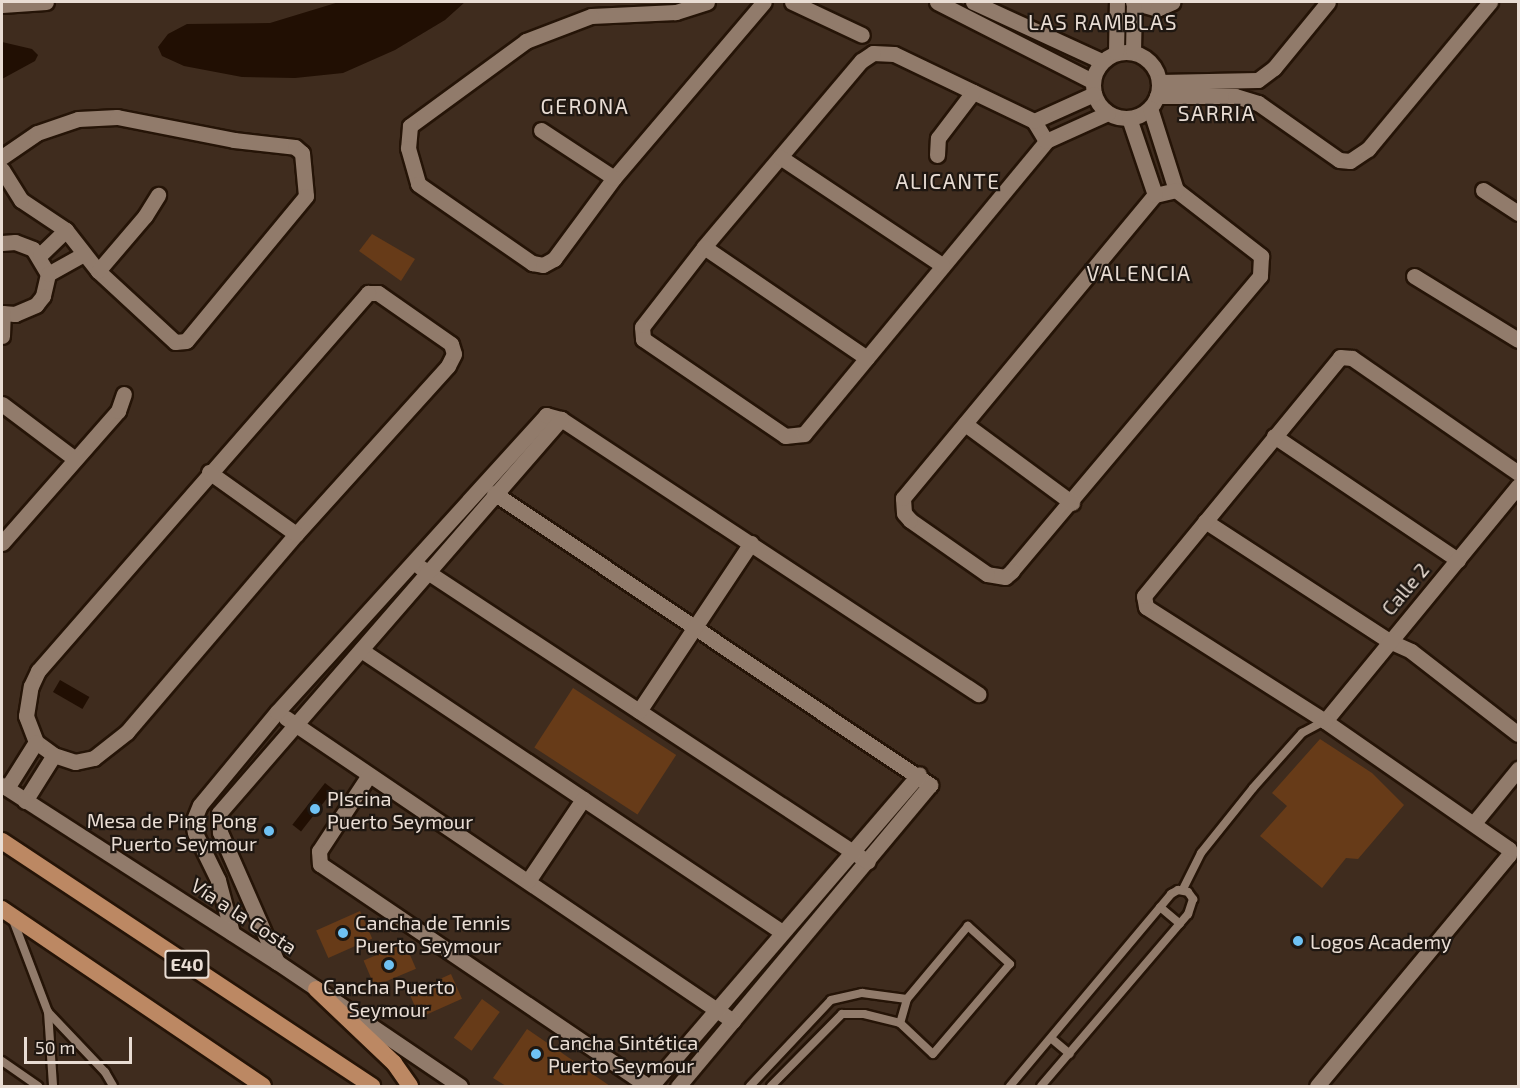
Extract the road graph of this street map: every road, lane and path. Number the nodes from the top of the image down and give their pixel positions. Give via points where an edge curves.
1 (46, 2) edge
2 (707, 2) edge
3 (749, 2) edge
4 (763, 2) edge
5 (792, 2) edge
6 (938, 2) edge
7 (973, 2) edge
8 (1117, 2) edge
9 (1133, 2) edge
10 (1173, 2) edge
11 (1328, 2) edge
12 (1490, 2) edge
13 (2, 5) edge
14 (862, 35) dead end
15 (1116, 52) junction
16 (1133, 52) junction
17 (1101, 61) junction
18 (1093, 87) junction
19 (973, 92) junction
20 (1156, 96) junction
21 (1108, 113) junction
22 (1129, 118) junction
23 (1034, 121) junction
24 (541, 130) dead end
25 (1046, 141) junction
26 (937, 155) dead end
27 (2, 157) edge
28 (780, 157) junction
29 (2, 170) edge
30 (614, 178) junction
31 (1176, 190) junction
32 (1483, 190) dead end
33 (158, 195) dead end
34 (1155, 195) junction
35 (1518, 213) edge
36 (66, 230) junction
37 (3, 240) edge
38 (704, 248) junction
39 (84, 254) junction
40 (40, 255) junction
41 (942, 265) junction
42 (98, 271) junction
43 (48, 274) junction
44 (1414, 276) dead end
45 (2, 313) edge
46 (2, 336) edge
47 (1518, 340) edge
48 (867, 358) junction
49 (124, 394) dead end
50 (2, 404) edge
51 (561, 418) junction
52 (965, 424) junction
53 (1274, 436) junction
54 (75, 459) junction
55 (209, 472) junction
56 (1518, 473) edge
57 (1518, 486) edge
58 (494, 493) junction
59 (1072, 503) junction
60 (1205, 521) junction
61 (296, 534) junction
62 (2, 543) edge
63 (751, 543) junction
64 (1458, 560) junction
65 (413, 562) junction
66 (428, 572) junction
67 (694, 627) junction
68 (1389, 641) junction
69 (361, 650) junction
70 (978, 694) dead end
71 (639, 711) junction
72 (277, 712) junction
73 (1325, 721) junction
74 (293, 724) junction
75 (1518, 734) edge
76 (36, 742) junction
77 (54, 755) junction
78 (1518, 769) edge
79 (919, 774) junction
80 (369, 775) junction
81 (4, 787) edge
82 (583, 799) junction
83 (25, 801) junction
84 (1474, 823) junction
85 (2, 841) edge
86 (853, 851) junction
87 (868, 862) junction
88 (528, 881) junction
89 (1183, 889) junction
90 (1160, 907) junction
91 (7, 912) edge
92 (1180, 924) junction
93 (782, 932) junction
94 (232, 933) junction
95 (277, 962) junction
96 (316, 989) junction
97 (907, 999) junction
98 (716, 1009) junction
99 (48, 1012) junction
100 (733, 1021) junction
101 (900, 1023) junction
102 (1052, 1039) junction
103 (1070, 1054) junction
104 (2, 1062) edge
105 (38, 1086) edge
106 (52, 1086) edge
107 (113, 1086) edge
108 (263, 1086) edge
109 (372, 1086) edge
110 (410, 1086) edge
111 (460, 1086) edge
112 (650, 1086) edge
113 (678, 1086) edge
114 (750, 1086) edge
115 (771, 1086) edge
116 (1010, 1086) edge
117 (1041, 1086) edge
118 (1317, 1086) edge

1 - 13 street
2 - 30 street via 676,12 591,16 526,41 408,130 411,165 418,184 532,263 543,265 554,259
3 - 4 street
4 - 30 street
5 - 14 street
6 - 18 street
7 - 17 street
8 - 15 street
9 - 10 street via 1157,9
9 - 16 street
11 - 20 street via 1274,68 1258,80
12 - 20 street via 1368,149 1350,161 1339,160 1258,103 1235,96
15 - 16 street
15 - 17 street
16 - 20 street via 1146,58
17 - 18 street
18 - 21 street
18 - 23 street
19 - 23 street
19 - 26 street via 938,138
19 - 28 street via 894,54 873,53 861,61
20 - 22 street
20 - 31 street
21 - 22 street
21 - 25 street
22 - 34 street
23 - 25 street
24 - 30 street
25 - 41 street
27 - 42 street via 47,130 78,119 117,117 234,140 285,143 302,153 306,196 299,209 186,341 175,342
28 - 38 street
28 - 41 street
29 - 36 street via 21,200
31 - 34 street
31 - 59 street via 1261,256 1260,276
32 - 35 street
33 - 42 street
34 - 52 street
36 - 39 street
36 - 40 street
37 - 40 street via 24,244
38 - 48 street
38 - 48 street via 642,327 643,339 652,348 786,436 796,438 804,434
39 - 42 street
39 - 43 street
40 - 43 street
41 - 48 street
43 - 45 street via 47,285 36,305 26,312
44 - 47 street
45 - 46 street
49 - 54 street via 118,411
50 - 54 street
51 - 58 street
51 - 63 street
51 - 65 street via 544,416
52 - 59 street
52 - 59 street via 903,498 903,513 910,520 987,574 1005,577
53 - 56 street via 1341,357 1346,356
53 - 60 street
53 - 64 street
54 - 62 street
55 - 61 street
55 - 61 street via 368,293 378,293 451,344 454,354 448,366
55 - 76 street via 38,671 26,716
57 - 64 street, Calle 2
58 - 66 street
58 - 67 street
60 - 68 street
60 - 73 street via 1146,591 1146,607
61 - 77 street via 119,740 85,761
63 - 67 street
63 - 70 street
64 - 68 street, Calle 2
65 - 66 street
65 - 72 street
66 - 69 street
66 - 71 street
67 - 71 street
67 - 79 street
68 - 73 street, Calle 2
68 - 75 street via 1411,651
69 - 74 street
69 - 82 street
71 - 86 street
72 - 74 street
72 - 94 street via 200,805 193,822 198,843 218,880
73 - 84 street
73 - 89 lane via 1302,733 1253,788 1201,853
74 - 80 street
74 - 95 street via 224,804 218,820
76 - 77 street
76 - 81 street
77 - 83 street
78 - 84 street
79 - 86 street
79 - 87 street via 929,782 929,790
80 - 88 street
80 - 112 street via 319,852 320,864
81 - 83 street, Vía a la Costa
82 - 88 street
82 - 93 street
83 - 94 street, Vía a la Costa
84 - 118 street via 1505,844 1509,855
85 - 109 highway, E40
86 - 87 street
86 - 93 street
87 - 100 street
88 - 98 street
89 - 90 lane via 1171,894
89 - 92 lane via 1193,899
90 - 92 lane
90 - 102 lane
91 - 99 lane
91 - 108 highway
92 - 103 lane
93 - 98 street
94 - 95 street, Vía a la Costa
95 - 96 street, Vía a la Costa
96 - 110 highway via 394,1063
96 - 111 street, Vía a la Costa
97 - 101 lane
97 - 101 lane via 968,926 1010,964 933,1054
97 - 114 lane via 862,993 831,999
98 - 100 street
98 - 112 street
99 - 106 lane
99 - 107 lane via 105,1072
100 - 113 street
101 - 115 lane via 864,1014 842,1014
102 - 103 lane
102 - 116 lane
103 - 117 lane
104 - 105 lane

